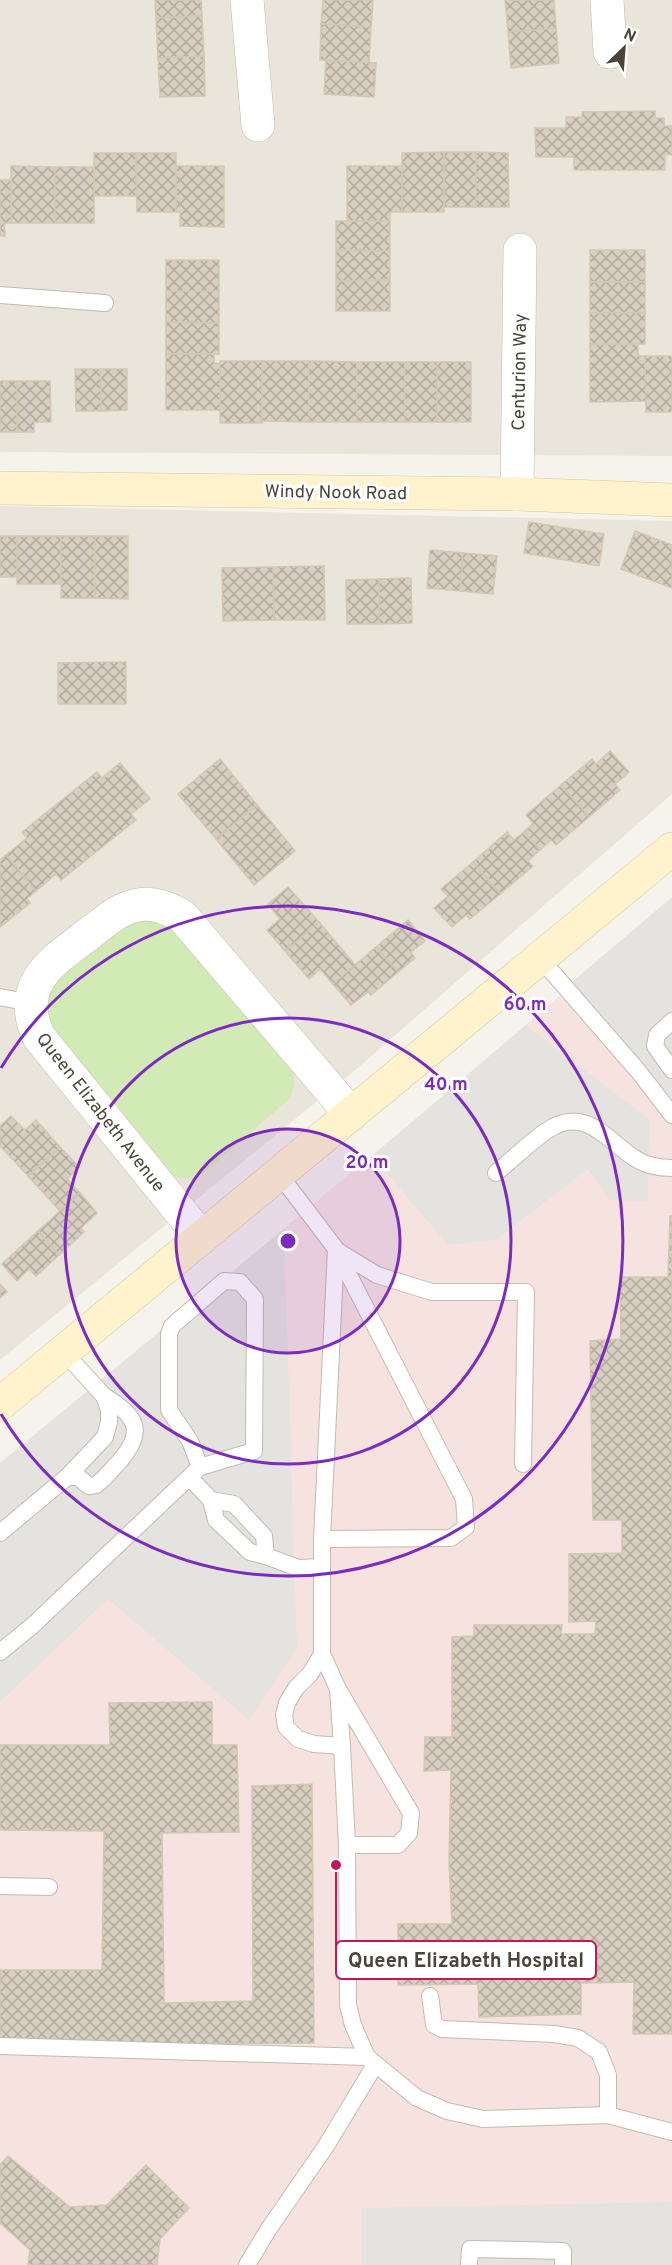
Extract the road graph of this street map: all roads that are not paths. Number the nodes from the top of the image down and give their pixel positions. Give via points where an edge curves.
1 (247, 0) edge
2 (607, 0) edge
3 (610, 52) dead end
4 (258, 125) dead end
5 (520, 250) dead end
6 (0, 295) edge
7 (105, 303) dead end
8 (0, 488) edge
9 (518, 494) junction
10 (672, 500) edge
11 (672, 849) edge
12 (539, 957) junction
13 (15, 1000) edge
14 (671, 1023) edge
15 (672, 1070) edge
16 (351, 1114) junction
17 (672, 1115) edge
18 (672, 1168) edge
19 (496, 1173) dead end
20 (279, 1174) junction
21 (201, 1237) junction
22 (336, 1249) junction
23 (64, 1352) junction
24 (104, 1396) junction
25 (0, 1404) edge
26 (523, 1464) dead end
27 (195, 1473) junction
28 (67, 1477) junction
29 (211, 1500) junction
30 (0, 1533) edge
31 (322, 1539) junction
32 (266, 1556) junction
33 (322, 1567) junction
34 (0, 1652) edge
35 (322, 1654) junction
36 (338, 1689) junction
37 (342, 1746) junction
38 (347, 1845) junction
39 (0, 1887) edge
40 (49, 1887) dead end
41 (430, 1996) dead end
42 (0, 2046) edge
43 (371, 2061) junction
44 (608, 2115) junction
45 (672, 2132) edge
46 (247, 2265) edge
47 (469, 2265) edge
48 (563, 2265) edge

1 - 4 street
2 - 3 street
5 - 9 street, Centurion Way
6 - 7 lane
8 - 9 street, Windy Nook Road
9 - 10 street, Windy Nook Road
11 - 12 street
12 - 16 street
12 - 17 lane
13 - 16 street, Queen Elizabeth Avenue via 36,984 47,966 123,909 139,904 168,908 182,916
13 - 21 street, Queen Elizabeth Avenue via 39,1037
14 - 15 lane via 657,1035 655,1046
16 - 20 street
18 - 19 lane via 657,1168 637,1160 595,1127 581,1121 550,1128
20 - 21 street
20 - 22 lane
21 - 23 street
22 - 26 lane via 377,1275 432,1292 526,1292
22 - 31 lane
22 - 31 lane via 464,1499 466,1527 452,1538
23 - 24 lane
23 - 25 street
24 - 28 lane via 109,1410 105,1437
24 - 28 lane via 131,1418 134,1441 96,1485 88,1486 78,1477
27 - 27 lane via 254,1450 255,1299 240,1282 224,1281 172,1326 168,1334 169,1410 190,1441
27 - 29 lane
27 - 34 lane
28 - 30 lane
29 - 32 lane via 216,1520 250,1552
29 - 32 lane via 234,1504 264,1536
31 - 33 lane
32 - 33 lane via 298,1568
33 - 35 lane
35 - 36 lane
35 - 37 lane via 287,1703 286,1727 298,1739
36 - 37 lane
36 - 38 lane via 411,1813 409,1833 398,1845
37 - 38 lane
38 - 43 lane via 348,2005
39 - 40 lane
41 - 44 lane via 434,2025 442,2029 554,2034 578,2038 592,2047 608,2075
42 - 43 lane
43 - 44 lane via 417,2098 447,2111 483,2118
43 - 46 lane via 326,2146
44 - 45 lane
47 - 48 lane via 470,2249 563,2251

